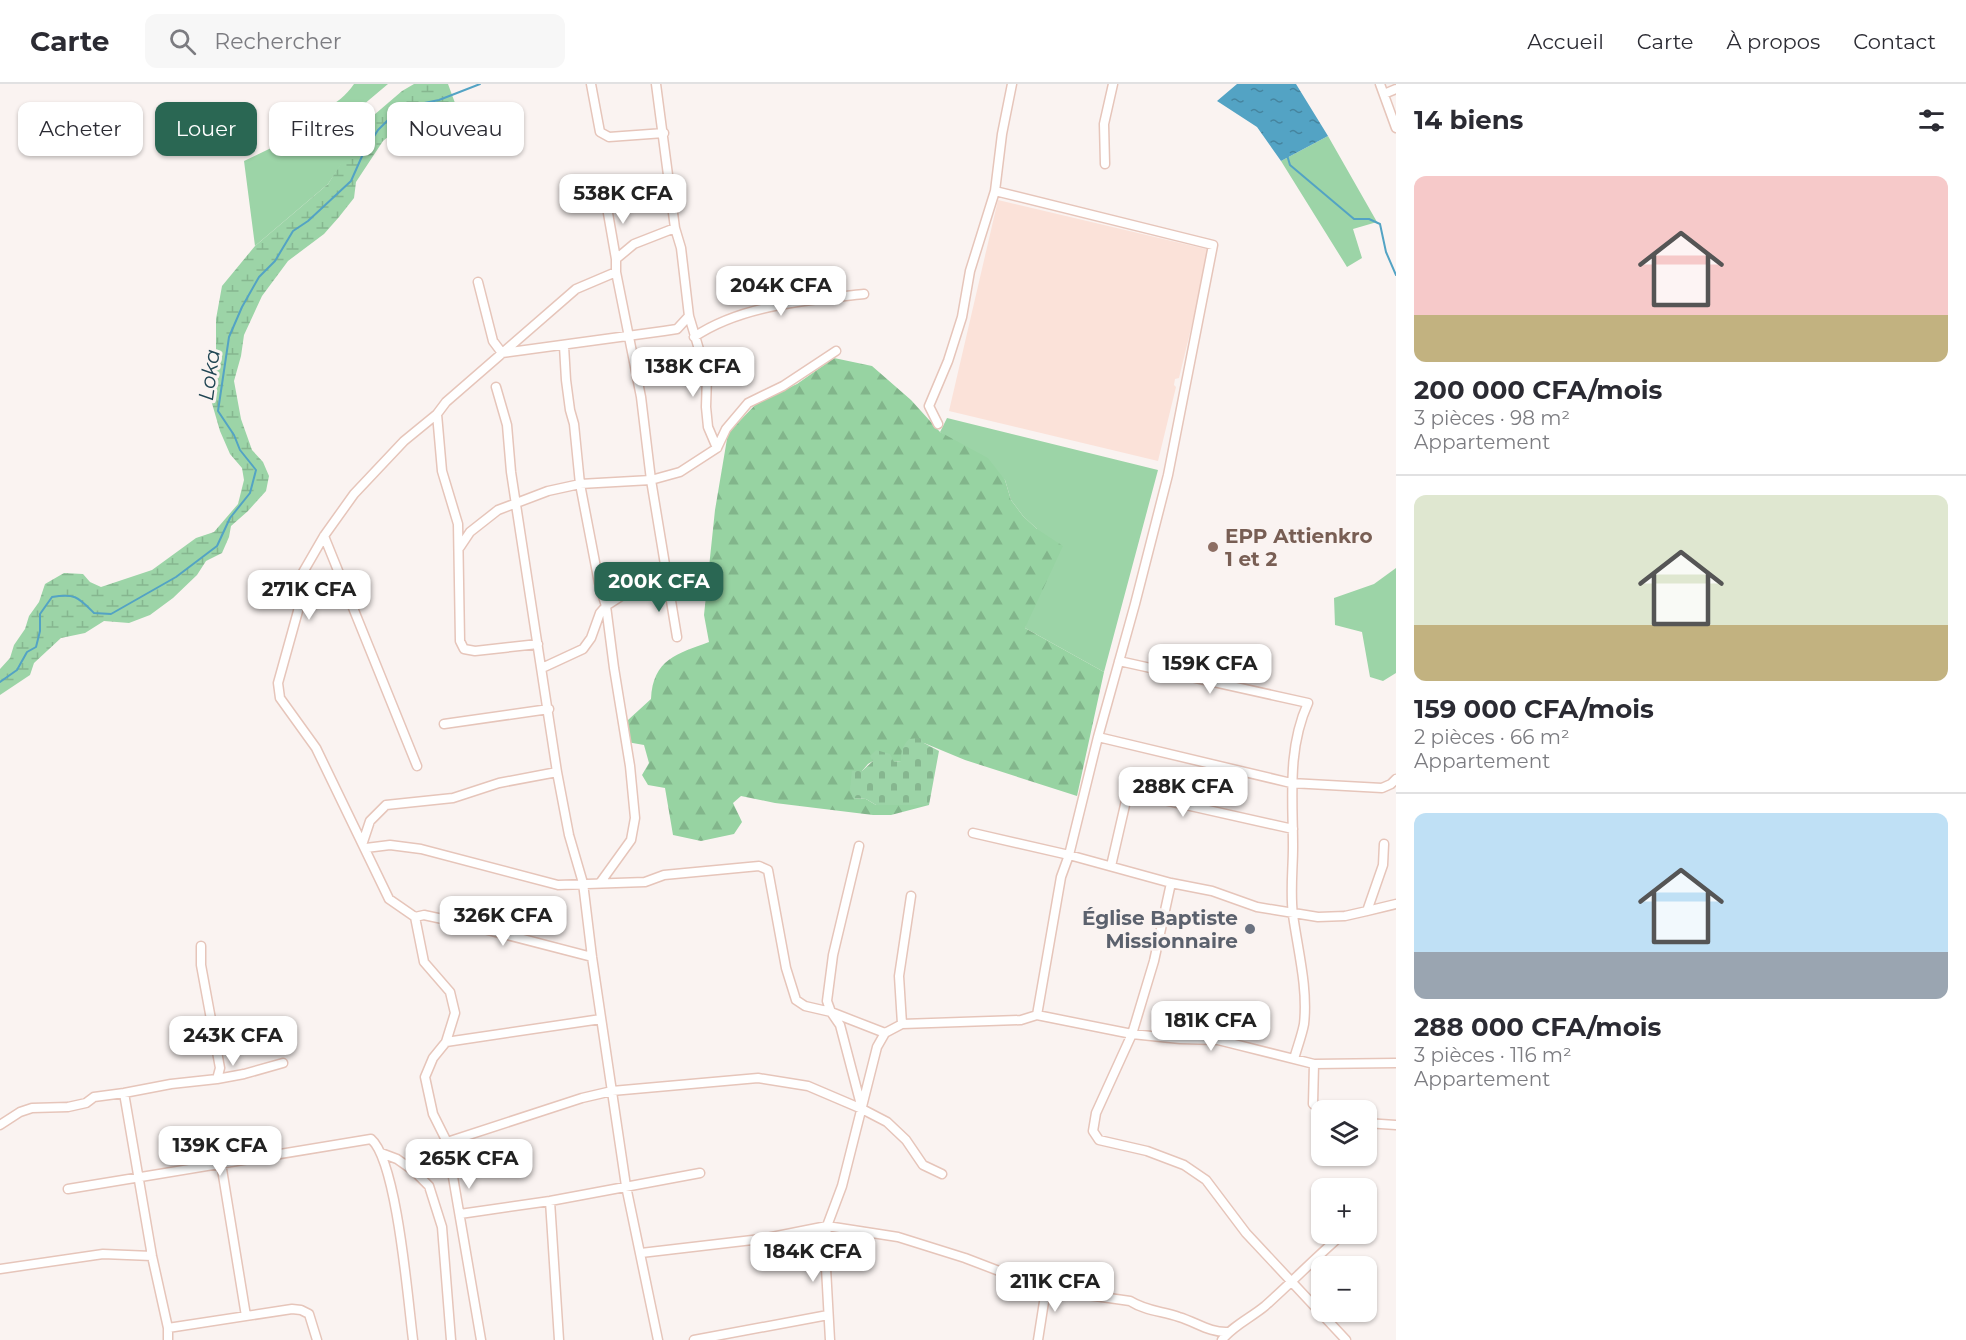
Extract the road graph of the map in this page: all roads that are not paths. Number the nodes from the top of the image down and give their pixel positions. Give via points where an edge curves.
1 (591, 84) edge
2 (656, 84) edge
3 (1012, 84) edge
4 (1113, 84) edge
5 (1380, 84) edge
6 (1396, 89) edge
7 (1384, 94) junction
8 (1396, 128) edge
9 (664, 133) junction
10 (1105, 164) dead end
11 (995, 191) junction
12 (605, 196) dead end
13 (675, 228) junction
14 (616, 259) junction
15 (616, 272) junction
16 (478, 282) dead end
17 (864, 294) dead end
18 (689, 316) junction
19 (628, 336) junction
20 (694, 338) junction
21 (564, 346) junction
22 (837, 351) dead end
23 (502, 353) junction
24 (496, 387) dead end
25 (437, 414) junction
26 (938, 424) dead end
27 (717, 448) junction
28 (651, 480) junction
29 (580, 484) junction
30 (516, 502) junction
31 (324, 536) junction
32 (460, 547) junction
33 (668, 584) junction
34 (606, 606) junction
35 (677, 637) dead end
36 (538, 644) junction
37 (1119, 661) junction
38 (542, 668) junction
39 (549, 709) junction
40 (444, 724) dead end
41 (1098, 737) junction
42 (417, 766) dead end
43 (557, 772) junction
44 (1396, 779) edge
45 (1291, 783) junction
46 (1293, 829) junction
47 (973, 833) dead end
48 (1384, 844) dead end
49 (365, 845) junction
50 (859, 846) dead end
51 (1069, 855) junction
52 (1111, 866) junction
53 (1171, 883) junction
54 (583, 884) junction
55 (600, 884) junction
56 (911, 896) dead end
57 (1396, 904) edge
58 (1367, 911) junction
59 (1293, 913) junction
60 (415, 917) junction
61 (201, 946) dead end
62 (591, 957) junction
63 (831, 1012) junction
64 (1037, 1015) junction
65 (601, 1018) junction
66 (902, 1024) junction
67 (885, 1033) junction
68 (1132, 1034) junction
69 (447, 1042) junction
70 (1294, 1059) junction
71 (283, 1063) dead end
72 (1396, 1063) edge
73 (1314, 1064) junction
74 (217, 1078) junction
75 (612, 1091) junction
76 (124, 1093) junction
77 (1313, 1100) edge
78 (862, 1109) junction
79 (1377, 1124) edge
80 (0, 1125) edge
81 (1396, 1125) edge
82 (447, 1142) junction
83 (381, 1153) junction
84 (221, 1163) junction
85 (700, 1173) dead end
86 (942, 1174) dead end
87 (138, 1177) junction
88 (626, 1186) junction
89 (68, 1189) dead end
90 (550, 1201) junction
91 (460, 1214) junction
92 (827, 1226) junction
93 (1332, 1244) edge
94 (641, 1253) junction
95 (153, 1256) junction
96 (0, 1269) edge
97 (1292, 1280) junction
98 (1046, 1289) junction
99 (828, 1315) junction
100 (246, 1316) junction
101 (168, 1328) junction
102 (1228, 1332) junction
103 (168, 1340) edge
104 (317, 1340) edge
105 (413, 1340) edge
106 (451, 1340) edge
107 (481, 1340) edge
108 (560, 1340) edge
109 (658, 1340) edge
110 (694, 1340) edge
111 (830, 1340) edge
112 (1038, 1340) edge
113 (1222, 1340) edge
114 (1346, 1340) edge

1 - 9 street via 603,135
2 - 9 street
3 - 11 street
4 - 10 street via 1104,124
5 - 7 street
6 - 7 street
7 - 8 street
9 - 13 street
11 - 26 street via 970,271 962,317 929,406
11 - 37 street via 1213,245 1175,444
12 - 14 street
13 - 14 street via 634,244
13 - 18 street
14 - 15 street
15 - 19 street
15 - 23 street via 576,289
16 - 23 street via 493,341
17 - 20 street via 774,305 710,326
18 - 19 street via 677,329
18 - 20 street
19 - 21 street
19 - 28 street via 641,397
20 - 27 street via 707,376 708,427
21 - 23 street
21 - 29 street
22 - 27 street via 748,403 726,429
23 - 25 street
24 - 30 street via 507,425
25 - 31 street via 404,441 354,494
25 - 32 street via 442,471 458,525
27 - 28 street via 680,472
28 - 29 street
28 - 33 street
29 - 30 street
29 - 34 street
30 - 32 street via 498,510 470,532
30 - 36 street
31 - 42 street
31 - 49 street via 302,574 298,612 278,683 280,698 316,748
32 - 36 street via 460,641 464,649
33 - 34 street via 623,595
33 - 35 street
34 - 38 street via 583,649
34 - 55 street via 635,818 631,840
36 - 38 street
37 - 41 street
37 - 45 street via 1308,704 1293,751
38 - 39 street
39 - 40 street
39 - 43 street
41 - 45 street
41 - 51 street
43 - 49 street via 499,783 453,798 386,805 370,821
43 - 54 street
44 - 45 street via 1382,788
45 - 46 street
46 - 52 street via 1128,792
46 - 59 street
47 - 51 street
48 - 58 street via 1383,865
49 - 54 street via 421,849 558,885
49 - 60 street via 389,899
50 - 63 street via 833,955 827,1001
51 - 52 street
51 - 64 street via 1061,877
52 - 53 street
53 - 59 street
53 - 68 street via 1154,961
54 - 55 street
54 - 62 street
55 - 63 street via 645,882 664,875 759,866 768,870 786,968 796,1000
56 - 66 street via 899,976
57 - 58 street
58 - 59 street via 1331,917
59 - 70 street via 1304,1013
60 - 62 street via 424,915 461,923
60 - 69 street via 424,962 450,992 455,1013
61 - 74 street via 220,1068
62 - 65 street
63 - 67 street
63 - 78 street via 840,1025
64 - 66 street via 1021,1020
64 - 68 street
65 - 69 street
65 - 75 street
66 - 67 street
67 - 78 street via 877,1047
68 - 70 street via 1218,1040
68 - 97 street via 1095,1113 1093,1131 1099,1140 1175,1161 1206,1180 1246,1233
69 - 82 street via 433,1058 425,1077 433,1114
70 - 73 street
71 - 74 street
72 - 73 street
73 - 77 street
74 - 76 street
75 - 78 street via 758,1078 807,1086
75 - 82 street
75 - 88 street
76 - 80 street via 94,1097 69,1107 32,1108
76 - 87 street
78 - 86 street via 887,1122 906,1140 923,1165
78 - 92 street
79 - 81 street
82 - 91 street
83 - 84 street via 368,1139
83 - 105 street via 395,1204
83 - 106 street via 397,1159 429,1186 442,1227
84 - 87 street
84 - 100 street
85 - 88 street
87 - 89 street
87 - 95 street
88 - 90 street
88 - 94 street
90 - 91 street
90 - 108 street
91 - 107 street
92 - 94 street via 761,1239
92 - 98 street via 897,1237
92 - 99 street
93 - 97 street
94 - 109 street
95 - 96 street via 104,1254
95 - 101 street
97 - 102 street via 1258,1312
97 - 114 street
98 - 102 street via 1114,1297 1216,1332
98 - 112 street
99 - 110 street
99 - 111 street
100 - 101 street
100 - 104 street via 301,1310 309,1314
101 - 103 street
102 - 113 street

